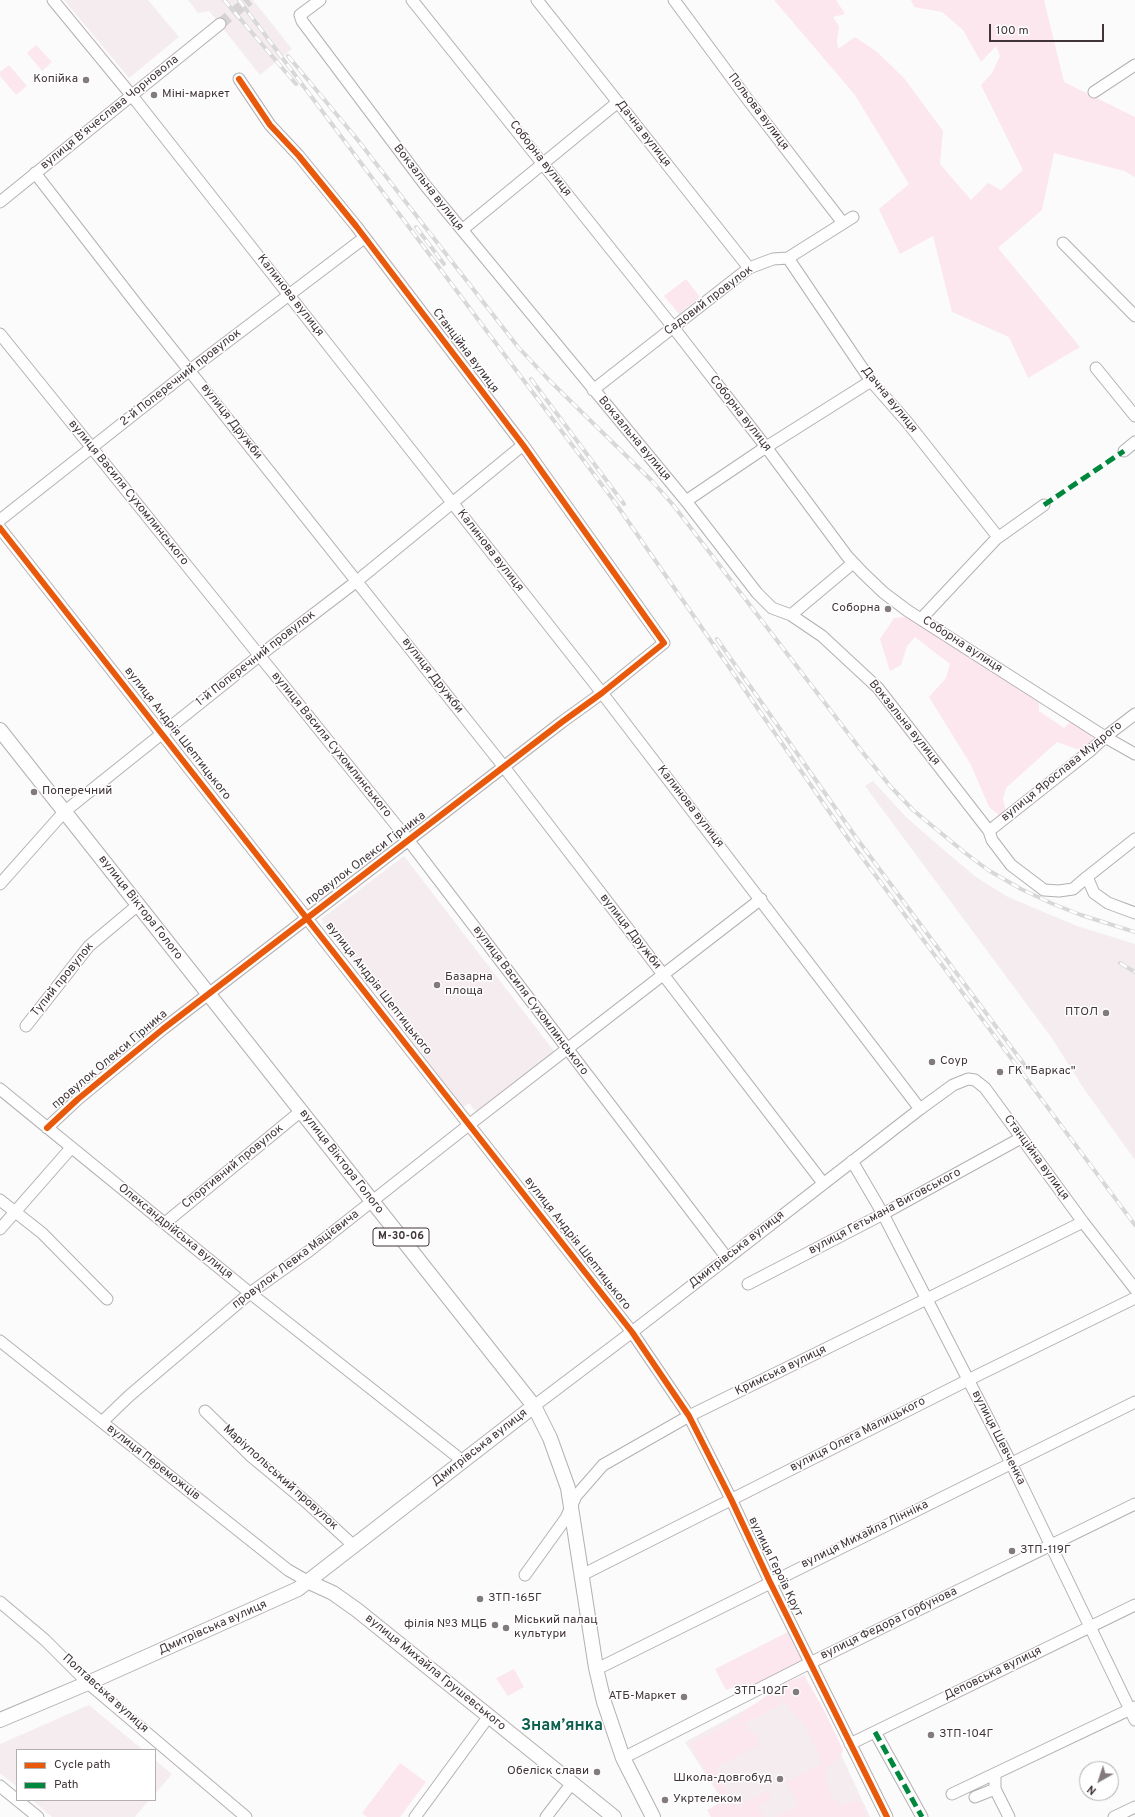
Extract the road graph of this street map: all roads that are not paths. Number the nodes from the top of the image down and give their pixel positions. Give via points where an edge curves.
1 (53, 0) edge
2 (320, 0) edge
3 (412, 0) edge
4 (537, 0) edge
5 (674, 0) edge
6 (220, 24) tunnel mouth
7 (1135, 65) edge
8 (238, 79) dead end
9 (1094, 92) dead end
10 (131, 94) junction
11 (618, 102) junction
12 (543, 163) junction
13 (36, 173) junction
14 (0, 202) edge
15 (853, 217) dead end
16 (843, 223) junction
17 (462, 230) junction
18 (364, 238) junction
19 (1063, 243) dead end
20 (788, 258) junction
21 (749, 268) junction
22 (289, 294) junction
23 (1135, 316) edge
24 (673, 327) junction
25 (0, 334) edge
26 (1096, 368) dead end
27 (190, 370) junction
28 (872, 381) junction
29 (593, 390) junction
30 (1135, 416) edge
31 (1135, 442) edge
32 (523, 445) junction
33 (766, 447) junction
34 (92, 448) junction
35 (1124, 451) dead end
36 (686, 501) junction
37 (452, 504) junction
38 (1044, 505) dead end
39 (0, 520) edge
40 (0, 528) edge
41 (998, 538) junction
42 (853, 563) junction
43 (356, 581) junction
44 (791, 615) junction
45 (922, 619) junction
46 (664, 643) joint
47 (259, 656) junction
48 (602, 693) junction
49 (1135, 714) edge
50 (0, 730) edge
51 (162, 734) junction
52 (1105, 737) junction
53 (1135, 754) edge
54 (504, 767) junction
55 (64, 812) junction
56 (988, 831) junction
57 (1135, 839) edge
58 (409, 841) junction
59 (1088, 877) junction
60 (0, 884) edge
61 (761, 899) junction
62 (138, 905) junction
63 (1135, 913) edge
64 (307, 917) junction
65 (663, 974) junction
66 (208, 995) junction
67 (26, 1026) dead end
68 (568, 1048) junction
69 (0, 1089) edge
70 (920, 1109) junction
71 (301, 1111) junction
72 (470, 1124) junction
73 (47, 1128) junction
74 (1021, 1138) junction
75 (71, 1148) junction
76 (852, 1161) junction
77 (823, 1183) junction
78 (0, 1200) edge
79 (372, 1202) junction
80 (15, 1212) junction
81 (883, 1214) junction
82 (1083, 1222) junction
83 (165, 1223) junction
84 (0, 1229) edge
85 (727, 1258) junction
86 (748, 1284) dead end
87 (1135, 1289) edge
88 (250, 1293) junction
89 (107, 1298) dead end
90 (1135, 1298) edge
91 (927, 1299) junction
92 (632, 1332) junction
93 (0, 1341) edge
94 (968, 1380) junction
95 (1135, 1402) edge
96 (534, 1406) junction
97 (205, 1411) dead end
98 (689, 1416) junction
99 (102, 1422) junction
100 (464, 1462) junction
101 (1011, 1463) junction
102 (731, 1499) junction
103 (1135, 1504) edge
104 (572, 1505) junction
105 (1050, 1545) junction
106 (354, 1546) junction
107 (525, 1575) dead end
108 (582, 1575) junction
109 (309, 1582) junction
110 (770, 1582) junction
111 (0, 1602) edge
112 (1135, 1605) edge
113 (1089, 1626) junction
114 (810, 1663) junction
115 (596, 1668) junction
116 (88, 1683) junction
117 (1132, 1708) edge
118 (489, 1716) junction
119 (0, 1720) edge
120 (1135, 1720) edge
121 (875, 1732) junction
122 (850, 1744) junction
123 (623, 1758) junction
124 (995, 1774) junction
125 (572, 1783) junction
126 (0, 1786) edge
127 (995, 1788) junction
128 (952, 1794) dead end
129 (975, 1797) dead end
130 (16, 1799) edge
131 (18, 1801) edge
132 (1135, 1807) edge
133 (38, 1817) edge
134 (246, 1817) edge
135 (415, 1817) edge
136 (546, 1817) edge
137 (614, 1817) edge
138 (653, 1817) edge
139 (887, 1817) edge
140 (922, 1817) edge
141 (1009, 1817) edge
142 (1114, 1817) edge

1 - 10 street, Калинова вулиця
2 - 17 street, Вокзальна вулиця via 300,15 302,21 425,185
3 - 12 street, Соборна вулиця
4 - 11 street, Дачна вулиця
5 - 16 street, Польова вулиця
6 - 10 street, вулиця Вʼячеслава Чорновола
7 - 9 street
8 - 18 street, Станційна вулиця via 270,125 299,156
10 - 13 street, вулиця Вʼячеслава Чорновола
10 - 22 street, Калинова вулиця
11 - 12 street
11 - 21 street, Дачна вулиця
12 - 17 street
12 - 24 street, Соборна вулиця
13 - 14 street, вулиця Вʼячеслава Чорновола
13 - 27 street, вулиця Дружби
15 - 16 street, Садовий провулок
16 - 20 street, Садовий провулок
17 - 29 street, Вокзальна вулиця
18 - 22 street, 2-й Поперечний провулок
18 - 32 street, Станційна вулиця
19 - 23 street
20 - 21 street, Садовий провулок via 773,259
20 - 28 street, Дачна вулиця
21 - 24 street, Садовий провулок
22 - 27 street, 2-й Поперечний провулок
22 - 37 street, Калинова вулиця
24 - 29 street, Садовий провулок
24 - 33 street, Соборна вулиця
25 - 34 street, вулиця Василя Сухомлинського
26 - 30 street
27 - 34 street, 2-й Поперечний провулок
27 - 43 street, вулиця Дружби
28 - 33 street
28 - 41 street, Дачна вулиця
29 - 36 street, Вокзальна вулиця
31 - 35 street
32 - 37 street, 1-й Поперечний провулок
32 - 46 street, Станційна вулиця
33 - 36 street
33 - 42 street, Соборна вулиця
34 - 39 street, 2-й Поперечний провулок
34 - 47 street, вулиця Василя Сухомлинського
36 - 44 street, Вокзальна вулиця via 757,592 772,608
37 - 43 street, 1-й Поперечний провулок
37 - 48 street, Калинова вулиця
38 - 41 street
40 - 51 street, вулиця Андрія Шептицького
41 - 45 street
42 - 44 street
42 - 45 street, Соборна вулиця via 884,593
43 - 47 street, 1-й Поперечний провулок
43 - 54 street, вулиця Дружби
44 - 56 street, Вокзальна вулиця via 822,636 878,688
45 - 52 street, Соборна вулиця
46 - 48 street, провулок Олекси Гірника
47 - 51 street, 1-й Поперечний провулок
47 - 58 street, вулиця Василя Сухомлинського
48 - 54 street, провулок Олекси Гірника
48 - 61 street, Калинова вулиця
49 - 52 street, вулиця Ярослава Мудрого
50 - 55 main road, вулиця Віктора Голого / М-30-06
51 - 55 street, 1-й Поперечний провулок
51 - 64 street, вулиця Андрія Шептицького
52 - 53 street, Соборна вулиця
52 - 56 street, вулиця Ярослава Мудрого
54 - 58 street, провулок Олекси Гірника
54 - 65 street, вулиця Дружби
55 - 60 street, 1-й Поперечний провулок
55 - 62 main road, вулиця Віктора Голого / М-30-06
56 - 59 street, Вокзальна вулиця via 1011,865 1044,890 1059,891 1073,888
57 - 59 street, Вокзальна вулиця
58 - 64 street, провулок Олекси Гірника
58 - 68 street, вулиця Василя Сухомлинського
59 - 63 street via 1094,893 1108,903
61 - 65 street, провулок Левка Мацієвича
61 - 70 street, Калинова вулиця
62 - 66 main road, вулиця Віктора Голого / М-30-06
62 - 67 street, Тупий провулок via 89,946
64 - 66 street, провулок Олекси Гірника
64 - 72 street, вулиця Андрія Шептицького
65 - 68 street, провулок Левка Мацієвича
65 - 77 street, вулиця Дружби
66 - 71 main road, вулиця Віктора Голого / М-30-06
66 - 73 street, провулок Олекси Гірника via 78,1099
68 - 72 street, провулок Левка Мацієвича
68 - 85 street, вулиця Василя Сухомлинського
69 - 73 street, Олександрійська вулиця
70 - 74 street, Станційна вулиця via 960,1081 976,1080 985,1088
70 - 76 street, Дмитрівська вулиця
71 - 79 main road, вулиця Віктора Голого / М-30-06
71 - 83 street, Спортивний провулок
72 - 79 street, провулок Левка Мацієвича
72 - 92 street, вулиця Андрія Шептицького
73 - 75 street, Олександрійська вулиця
74 - 81 street, вулиця Гетьмана Виговського
74 - 82 street, Станційна вулиця
75 - 80 street
75 - 83 street, Олександрійська вулиця
76 - 77 street, Дмитрівська вулиця
76 - 81 street, вулиця Шевченка
77 - 85 street, Дмитрівська вулиця
78 - 80 street
79 - 88 street, провулок Левка Мацієвича
79 - 96 main road, вулиця Віктора Голого / М-30-06
80 - 84 street
80 - 89 street via 42,1233
81 - 86 street, вулиця Гетьмана Виговського
81 - 91 street, вулиця Шевченка
82 - 87 street, Станційна вулиця
82 - 91 street, Кримська вулиця
83 - 88 street, Олександрійська вулиця
85 - 92 street, Дмитрівська вулиця
88 - 99 street, провулок Левка Мацієвича
88 - 100 street, Олександрійська вулиця
90 - 94 street, вулиця Олега Малицького
91 - 94 street, вулиця Шевченка
91 - 98 street, Кримська вулиця
92 - 96 street, Дмитрівська вулиця
92 - 98 street, вулиця Героїв Крут
93 - 99 street, вулиця Переможців
94 - 101 street, вулиця Шевченка
94 - 102 street, вулиця Олега Малицького
95 - 101 street, вулиця Михайла Лінніка
96 - 100 main road, Дмитрівська вулиця
96 - 104 main road, вулиця Віктора Голого / М-30-06 via 557,1454
97 - 106 street, Маріупольський провулок via 252,1457
98 - 102 street, вулиця Героїв Крут
98 - 104 street, Кримська вулиця via 602,1465 576,1496
99 - 109 street, вулиця Переможців via 288,1570
100 - 106 main road, Дмитрівська вулиця
101 - 105 street, вулиця Шевченка
101 - 110 street, вулиця Михайла Лінніка
102 - 108 street, вулиця Олега Малицького
102 - 110 street, вулиця Героїв Крут
103 - 105 street, вулиця Федора Горбунова
104 - 107 street, Кримська вулиця via 566,1518
104 - 108 main road, вулиця Віктора Голого / М-30-06
105 - 113 street, вулиця Шевченка
105 - 114 street, вулиця Федора Горбунова
106 - 109 main road, Дмитрівська вулиця
108 - 115 main road, вулиця Віктора Голого / М-30-06
109 - 116 main road, Дмитрівська вулиця via 286,1595
109 - 118 main road, вулиця Михайла Грушевського via 351,1606
110 - 114 street, вулиця Героїв Крут
110 - 115 street, вулиця Михайла Лінніка
111 - 116 street, Полтавська вулиця via 45,1640
112 - 113 street, Деповська вулиця
113 - 117 street, вулиця Шевченка
113 - 121 street, Деповська вулиця
114 - 122 street, вулиця Героїв Крут
114 - 123 street, вулиця Федора Горбунова
115 - 123 main road, вулиця Віктора Голого / М-30-06
116 - 119 main road, Дмитрівська вулиця
116 - 134 street, Полтавська вулиця
117 - 120 street, вулиця Шевченка
117 - 124 street
118 - 125 main road, вулиця Михайла Грушевського
118 - 135 street
121 - 122 street, Деповська вулиця
121 - 140 street
122 - 139 street, вулиця Героїв Крут
123 - 138 main road, вулиця Віктора Голого / М-30-06
124 - 127 street
124 - 128 street
125 - 136 street
125 - 137 main road, вулиця Михайла Грушевського
126 - 130 street
127 - 129 street
127 - 141 street
131 - 133 street
132 - 142 street

